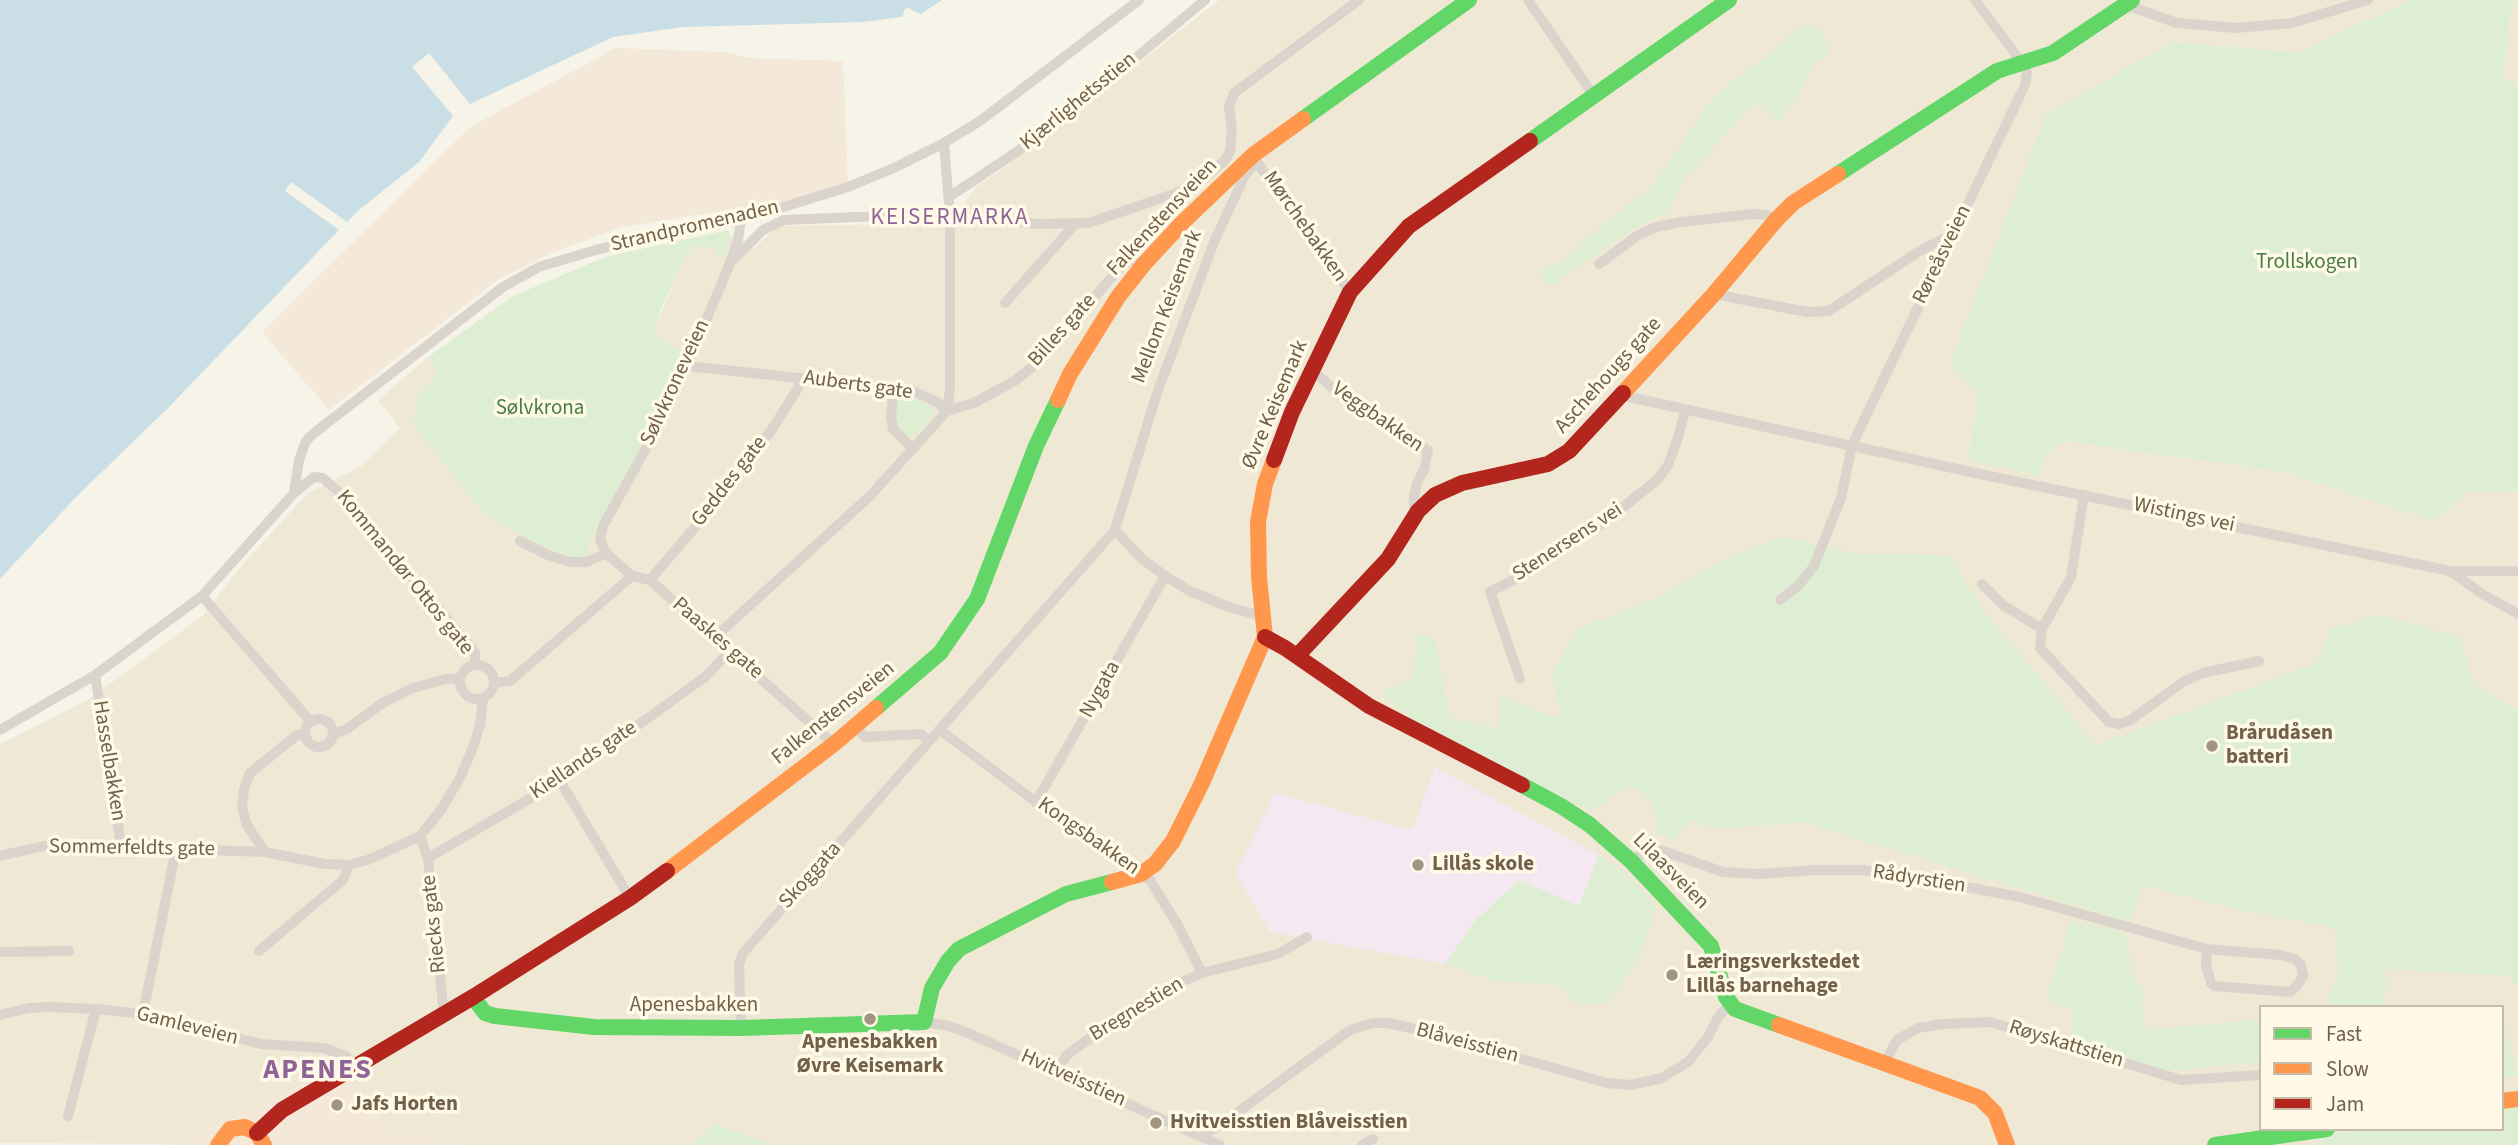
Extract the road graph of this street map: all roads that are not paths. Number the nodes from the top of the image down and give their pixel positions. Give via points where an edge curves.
1 (1139, 0) edge
2 (1205, 0) edge
3 (1359, 0) edge
4 (1469, 0) edge
5 (1528, 0) edge
6 (1729, 0) edge
7 (1975, 0) edge
8 (2368, 0) edge
9 (2125, 2) edge
10 (2022, 64) junction
11 (1594, 96) junction
12 (944, 143) junction
13 (1255, 159) junction
14 (949, 197) junction
15 (950, 215) junction
16 (741, 220) junction
17 (1776, 220) junction
18 (1076, 223) junction
19 (1951, 235) junction
20 (730, 263) junction
21 (1144, 264) junction
22 (1599, 264) dead end
23 (1350, 292) junction
24 (1714, 294) junction
25 (1005, 303) dead end
26 (687, 366) junction
27 (1312, 370) junction
28 (804, 378) junction
29 (894, 387) junction
30 (1620, 395) junction
31 (947, 411) junction
32 (1685, 411) junction
33 (1852, 445) junction
34 (913, 449) junction
35 (294, 493) junction
36 (2084, 495) junction
37 (1418, 511) junction
38 (1115, 530) junction
39 (600, 540) joint
40 (520, 541) dead end
41 (606, 553) junction
42 (2518, 570) edge
43 (2450, 571) junction
44 (632, 576) junction
45 (1165, 576) junction
46 (650, 580) junction
47 (1982, 584) dead end
48 (202, 596) junction
49 (1780, 600) dead end
50 (2518, 614) edge
51 (1262, 616) junction
52 (2042, 629) junction
53 (715, 637) junction
54 (1265, 637) junction
55 (730, 650) junction
56 (1297, 656) junction
57 (2259, 661) dead end
58 (475, 665) junction
59 (95, 675) junction
60 (1520, 679) dead end
61 (460, 680) junction
62 (494, 683) junction
63 (483, 698) junction
64 (311, 722) junction
65 (856, 726) junction
66 (0, 730) edge
67 (940, 730) junction
68 (305, 734) junction
69 (333, 734) junction
70 (929, 742) junction
71 (834, 744) junction
72 (560, 781) junction
73 (1036, 802) junction
74 (420, 836) junction
75 (121, 846) junction
76 (176, 849) junction
77 (265, 852) junction
78 (0, 856) edge
79 (428, 858) junction
80 (1631, 861) junction
81 (349, 865) junction
82 (1141, 874) junction
83 (630, 898) junction
84 (1307, 937) dead end
85 (2207, 949) junction
86 (69, 951) dead end
87 (259, 951) dead end
88 (0, 952) edge
89 (1202, 973) junction
90 (473, 997) junction
91 (1730, 1004) junction
92 (96, 1009) junction
93 (143, 1014) junction
94 (444, 1014) junction
95 (0, 1015) edge
96 (924, 1022) junction
97 (741, 1028) junction
98 (1885, 1062) junction
99 (355, 1067) junction
100 (1056, 1071) junction
101 (2259, 1075) edge
102 (68, 1116) dead end
103 (2315, 1131) edge
104 (1201, 1136) junction
105 (260, 1139) edge
106 (1373, 1139) dead end
107 (2240, 1143) edge
108 (218, 1145) edge
109 (1220, 1145) edge
110 (1362, 1145) edge
111 (2007, 1145) edge
112 (2215, 1145) edge

1 - 12 street, Strandpromenaden via 980,121
2 - 14 street, Kjærlighetsstien via 1073,110
3 - 18 street via 1234,93 1229,107 1230,151 1205,178 1177,193
4 - 13 main road, Mellom Keisemark
5 - 11 street
6 - 11 main road, Øvre Keisemark
7 - 10 street
8 - 9 street via 2292,23 2236,28 2177,23
9 - 10 main road, Aschehougs gate via 2053,53
10 - 17 main road, Aschehougs gate via 1997,71 1793,203
10 - 19 street, Røreåsveien via 2027,73 2025,85
11 - 23 main road, Øvre Keisemark via 1409,226
12 - 14 street
12 - 16 street, Strandpromenaden via 848,187
13 - 21 main road, Falkenstensveien via 1181,224
13 - 23 street, Mørchebakken
13 - 38 street, Mellom Keisemark via 1214,242 1157,393
14 - 15 street
15 - 18 street
15 - 20 street via 784,219 763,230
15 - 31 street
16 - 20 street, Sølvkroneveien
16 - 35 street, Strandpromenaden via 599,249 539,267 503,287 314,433 299,460
17 - 22 street via 1753,214 1656,227
17 - 24 main road, Aschehougs gate
18 - 25 street
19 - 24 street via 1829,311 1807,312
19 - 33 street, Røreåsveien
20 - 26 street, Sølvkroneveien
21 - 31 street, Billes gate via 1123,264 1040,361 1016,380 974,403
21 - 65 main road, Falkenstensveien via 1069,374 1035,446 990,569 959,628 940,653
23 - 27 main road, Øvre Keisemark
24 - 30 main road, Aschehougs gate
26 - 28 street, Auberts gate
26 - 39 street, Sølvkroneveien via 603,526
27 - 37 street, Veggbakken via 1346,400 1428,450 1414,498
27 - 51 main road, Øvre Keisemark via 1292,412 1260,505
28 - 29 street, Auberts gate
28 - 46 street, Geddes gate via 771,431
29 - 31 street, Auberts gate via 928,396
29 - 34 street via 892,429
30 - 32 street, Wistings vei
30 - 37 main road, Aschehougs gate via 1580,441 1548,464 1445,489
31 - 34 street, Billes gate
32 - 33 street, Wistings vei
32 - 60 street, Stenersens vei via 1668,465 1658,479 1605,522 1490,592
33 - 36 street, Wistings vei
33 - 49 street via 1841,498 1814,566
34 - 53 street, Billes gate via 870,496
35 - 48 street
35 - 58 street, Kommandør Ottos gate via 314,477 323,478 342,495 475,652
36 - 43 street, Wistings vei
36 - 52 street via 2071,577
37 - 56 main road, Aschehougs gate via 1388,559
38 - 45 street
38 - 67 street, Skoggata
39 - 41 street, Paaskes gate
40 - 41 street via 570,562 587,562
41 - 44 street, Paaskes gate
42 - 43 street, Wistings vei
43 - 50 street
44 - 46 street, Paaskes gate
44 - 62 street via 510,681
45 - 51 street via 1190,591
45 - 73 street, Nygata
46 - 53 street, Paaskes gate
47 - 52 street via 2003,605
48 - 59 street
48 - 64 street
51 - 54 main road, Øvre Keisemark
52 - 57 street via 2040,648 2109,722 2119,724 2183,682
53 - 55 street, Paaskes gate
54 - 56 main road, Lilaasveien
54 - 82 main road via 1173,841
55 - 71 street, Paaskes gate
55 - 72 street, Kiellands gate via 705,677
56 - 80 main road, Lilaasveien via 1369,706 1562,806
58 - 61 street via 465,670
58 - 62 street via 488,669
59 - 66 street
59 - 75 street, Hasselbakken
61 - 63 street via 468,697
61 - 69 street via 413,688
62 - 63 street
63 - 74 street via 480,725 461,776
64 - 68 street
64 - 69 street via 328,722
65 - 70 street via 865,737 921,734
65 - 71 main road, Falkenstensveien
67 - 70 street, Skoggata
67 - 73 street, Kongsbakken
68 - 69 street via 309,743 322,747 330,743
68 - 77 street via 297,735 250,773 244,789 242,808 247,825
70 - 97 street, Skoggata via 743,953 739,964
71 - 83 main road, Falkenstensveien
72 - 79 street, Kiellands gate
72 - 83 street
73 - 82 street, Kongsbakken
74 - 79 street, Riecks gate
74 - 81 street
75 - 76 street, Sommerfeldts gate
75 - 78 street, Sommerfeldts gate via 59,845
76 - 77 street, Sommerfeldts gate
76 - 93 street
77 - 81 street, Sommerfeldts gate
79 - 94 street, Riecks gate
80 - 85 street, Rådyrstien via 1648,850 1723,872 1863,870 2020,897
80 - 91 main road, Lilaasveien via 1711,946
81 - 87 street via 343,880
82 - 89 street, Kongsbakken via 1157,889
82 - 96 main road via 1066,894 960,949 932,988
83 - 90 main road, Falkenstensveien
84 - 89 street, Bregnestien via 1278,954
85 - 85 street, Rådyrstien via 2295,959 2303,976 2290,992 2214,986 2206,965
86 - 88 street
89 - 100 street, Bregnestien via 1159,992 1116,1019 1067,1055
90 - 94 main road, Falkenstensveien
90 - 97 main road, Apenesbakken via 485,1013 548,1023
91 - 98 main road
91 - 104 street, Blåveisstien via 1688,1062 1662,1078 1631,1085 1607,1083 1415,1029 1373,1023 1350,1030
92 - 93 street, Gamleveien
92 - 95 street, Gamleveien via 29,1008
92 - 102 street
93 - 99 street, Gamleveien via 261,1044 337,1051
94 - 99 main road, Falkenstensveien
96 - 97 main road, Apenesbakken
96 - 100 street, Hvitveisstien via 958,1029
98 - 101 street, Røyskattstien via 1897,1040 1918,1028 1990,1022 2181,1080
98 - 111 main road via 1980,1098 1995,1113
99 - 105 main road, Falkenstensveien via 282,1110
100 - 104 street, Hvitveisstien
103 - 107 main road
104 - 109 street, Hvitveisstien
105 - 108 main road, Falkenstensveien via 251,1129 237,1127 225,1133
106 - 110 street
107 - 112 main road

